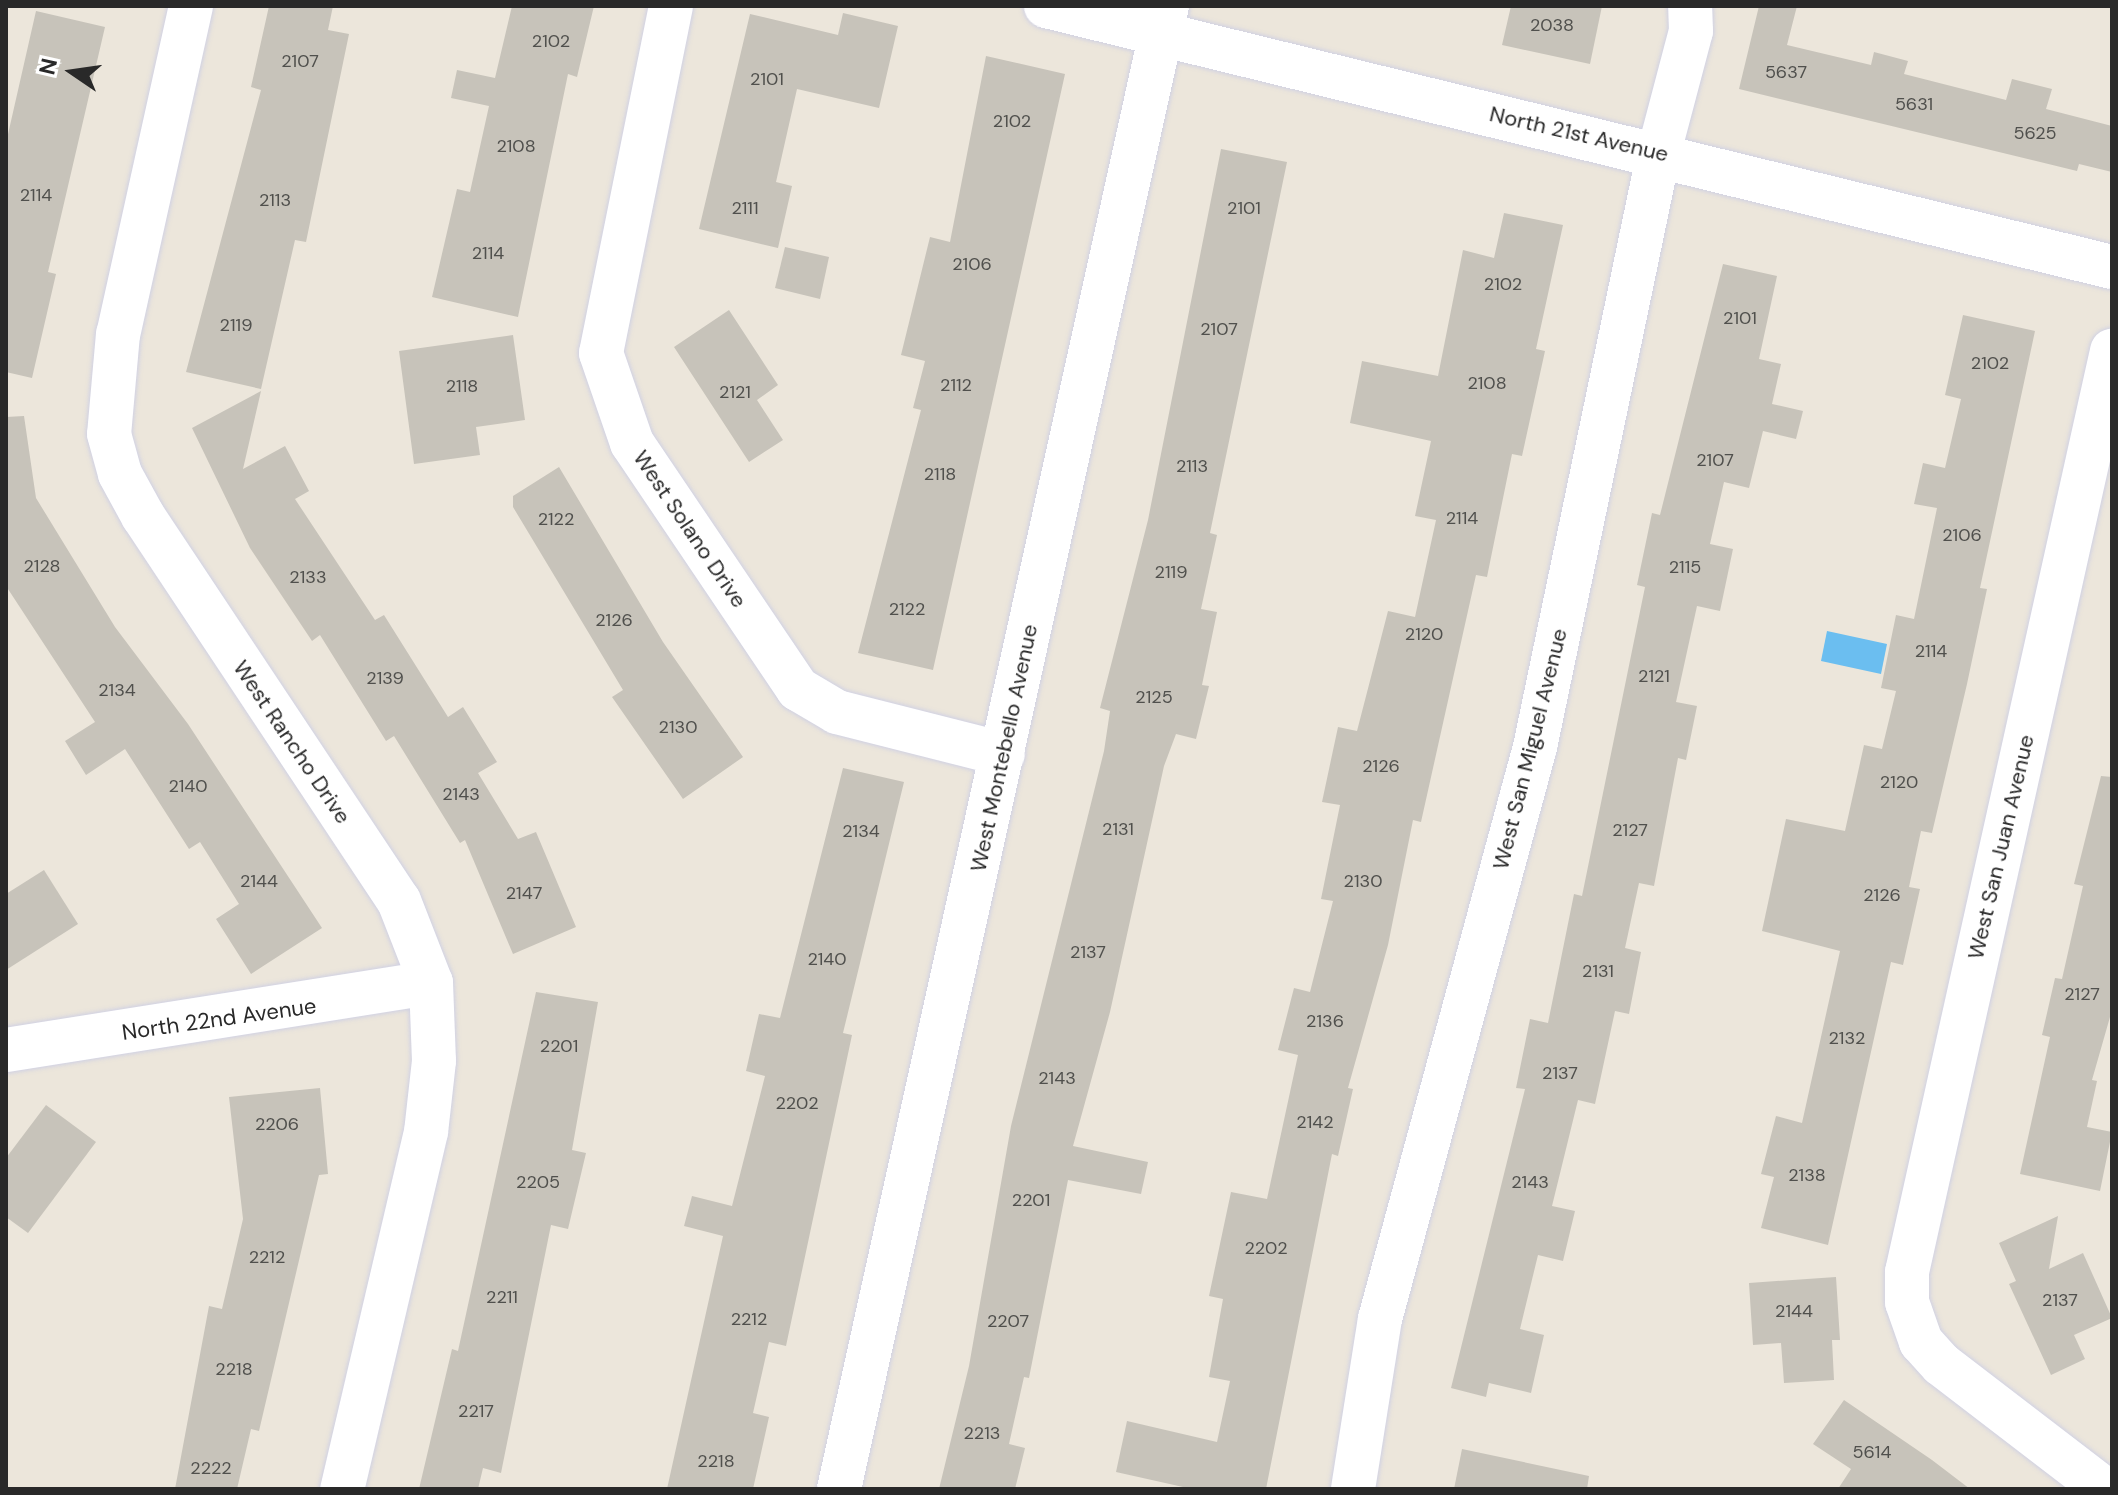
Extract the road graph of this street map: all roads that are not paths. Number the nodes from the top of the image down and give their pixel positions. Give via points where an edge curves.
1 (191, 6) edge
2 (671, 6) edge
3 (1046, 6) edge
4 (1690, 6) edge
5 (1163, 20) edge
6 (1659, 152) junction
7 (2112, 267) edge
8 (2112, 351) edge
9 (1003, 754) junction
10 (431, 983) junction
11 (6, 1050) edge
12 (342, 1489) edge
13 (839, 1489) edge
14 (1353, 1489) edge
15 (2104, 1489) edge

1 - 10 street, West Rancho Drive via 118,334 109,434 120,474 143,516 399,901
2 - 9 street, West Solano Drive via 601,353 632,443 798,689 837,712
3 - 5 street, North 21st Avenue
4 - 6 street, West San Miguel Avenue via 1691,31
5 - 6 street, North 21st Avenue
5 - 9 street, West Montebello Avenue
6 - 7 street, North 21st Avenue
6 - 14 street, West San Miguel Avenue via 1535,747 1380,1319
8 - 15 street, West San Juan Avenue via 1907,1272 1907,1302 1921,1342 1941,1364
9 - 13 street, West Montebello Avenue
10 - 11 street, North 22nd Avenue
10 - 12 street, West Rancho Drive via 434,1061 426,1132

